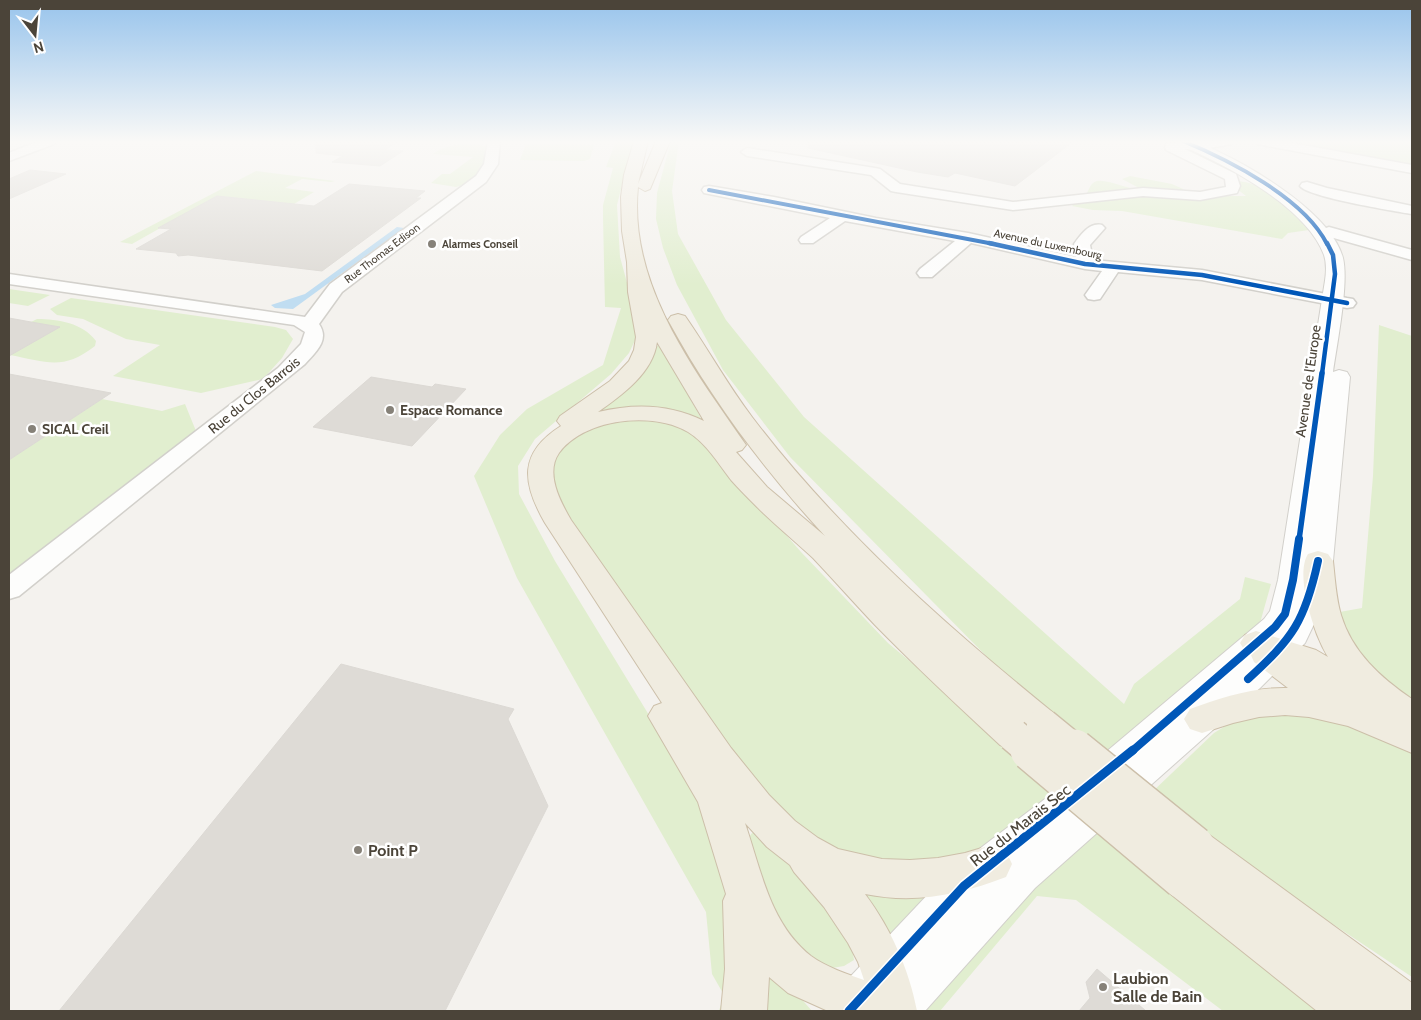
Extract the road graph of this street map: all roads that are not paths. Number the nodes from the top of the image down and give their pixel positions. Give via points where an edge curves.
1 (467, 189) edge
2 (630, 189) edge
3 (645, 189) edge
4 (900, 189) edge
5 (1232, 189) edge
6 (1270, 189) edge
7 (1283, 189) edge
8 (1314, 189) edge
9 (709, 190) dead end
10 (816, 196) dead end
11 (801, 207) junction
12 (1412, 210) edge
13 (842, 216) junction
14 (1097, 228) dead end
15 (1329, 232) junction
16 (968, 238) junction
17 (807, 240) dead end
18 (1342, 248) junction
19 (1392, 250) junction
20 (1412, 255) edge
21 (636, 261) junction
22 (1085, 264) junction
23 (1113, 267) junction
24 (926, 273) dead end
25 (9, 279) edge
26 (1094, 295) dead end
27 (1339, 301) junction
28 (308, 324) junction
29 (827, 556) junction
30 (1318, 562) junction
31 (9, 589) edge
32 (1255, 661) junction
33 (1412, 717) edge
34 (1368, 718) junction
35 (1202, 719) junction
36 (1412, 725) edge
37 (1028, 730) junction
38 (1412, 738) edge
39 (796, 846) junction
40 (1188, 862) junction
41 (992, 864) junction
42 (741, 875) junction
43 (879, 1003) edge
44 (744, 1011) edge
45 (1353, 1011) edge
46 (1412, 1011) edge

1 - 28 street, Rue Thomas Edison via 336,288 327,297 319,314
2 - 21 highway via 630,226
3 - 37 highway via 646,224 659,277 686,336 731,406 775,464 860,557 964,657
4 - 5 street via 1013,206 1143,192 1200,196
6 - 27 street, Avenue de l'Europe via 1308,221 1331,249
7 - 15 street, Avenue de l'Europe
8 - 12 street
9 - 11 street, Avenue du Luxembourg
10 - 11 street
11 - 13 street, Avenue du Luxembourg
13 - 16 street, Avenue du Luxembourg
13 - 17 street
14 - 22 street via 1082,244
15 - 18 street, Avenue de l'Europe
15 - 19 street
16 - 22 street, Avenue du Luxembourg
16 - 24 street
18 - 19 street
18 - 27 street, Avenue de l'Europe via 1349,269
19 - 20 street
21 - 29 highway via 661,328 699,395 766,487
21 - 42 highway via 637,295 647,338 642,358 615,387 540,443 530,460 529,486 548,526 708,783 725,822
22 - 23 street, Avenue du Luxembourg
23 - 26 street
23 - 27 street, Avenue du Luxembourg via 1207,275
25 - 28 street
27 - 30 street, Avenue de l'Europe
27 - 32 street, Avenue de l'Europe via 1288,606
28 - 31 street, Rue du Clos Barrois via 314,330 312,343 289,368
29 - 37 highway via 933,663
29 - 39 highway via 756,492 709,437 677,419 637,414 599,419 564,435 552,445 542,461 542,490 559,523 726,771 762,814
30 - 32 street, Avenue de l'Europe via 1307,609 1294,635
30 - 33 highway via 1325,614 1343,656 1365,681
32 - 34 highway
32 - 35 street
32 - 36 highway via 1313,663
32 - 41 street, Rue du Marais Sec
34 - 35 highway via 1317,704 1276,701 1250,704
34 - 38 highway
35 - 43 street via 1021,874
37 - 40 highway, bridge
39 - 41 highway via 832,865 894,880 944,878
39 - 43 highway via 852,909 870,937
40 - 45 highway
40 - 46 highway
41 - 43 street, Rue du Marais Sec via 953,897
42 - 43 highway via 762,928 786,963 804,977
42 - 44 highway via 747,969

